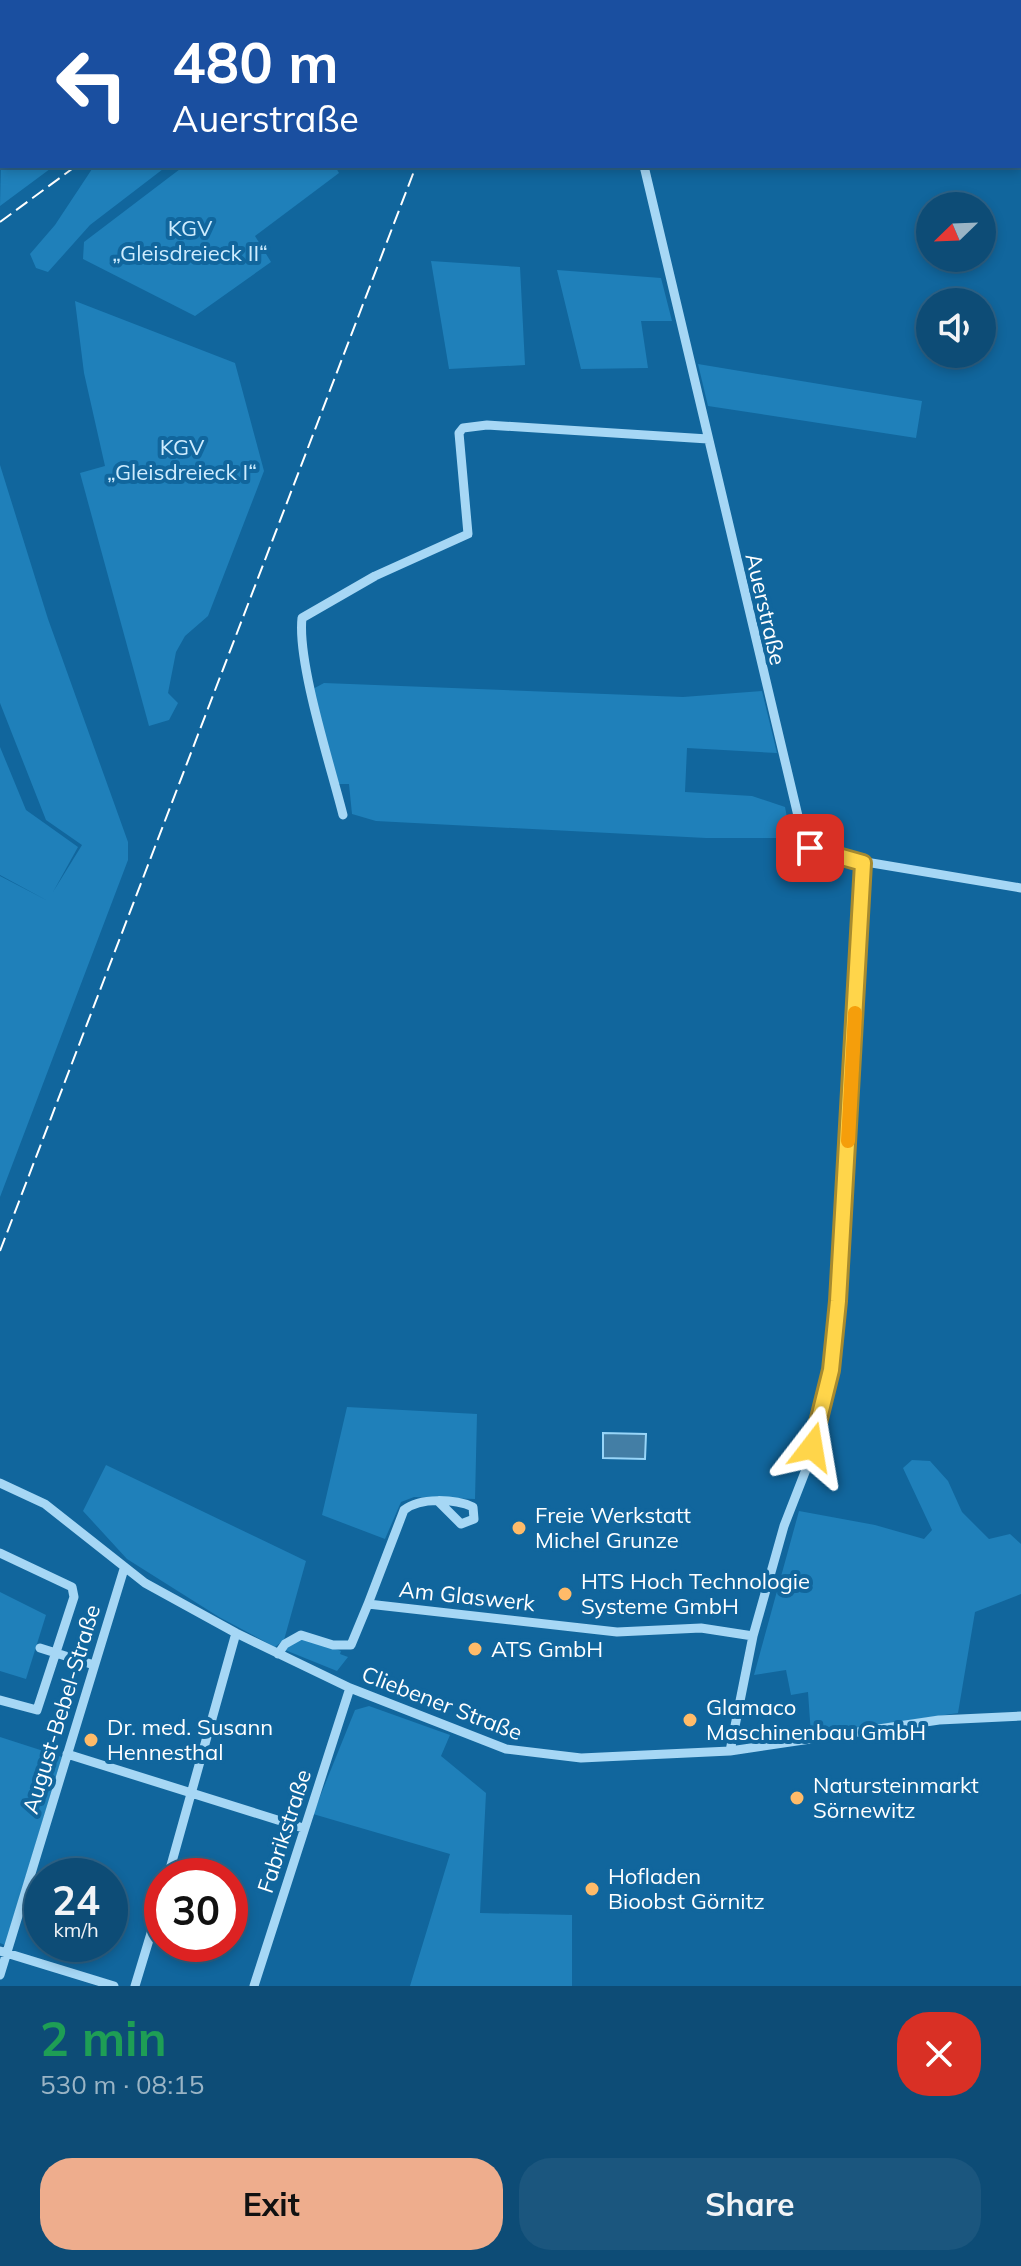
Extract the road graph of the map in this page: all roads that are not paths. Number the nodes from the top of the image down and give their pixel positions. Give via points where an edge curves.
1 (644, 168) edge
2 (708, 439) junction
3 (343, 815) dead end
4 (863, 863) junction
5 (1021, 888) edge
6 (0, 1483) edge
7 (439, 1502) dead end
8 (0, 1553) edge
9 (124, 1569) junction
10 (368, 1604) junction
11 (236, 1633) junction
12 (753, 1636) junction
13 (40, 1648) dead end
14 (57, 1654) junction
15 (278, 1654) junction
16 (94, 1665) junction
17 (350, 1688) junction
18 (0, 1700) edge
19 (1021, 1716) edge
20 (730, 1751) junction
21 (67, 1754) junction
22 (193, 1792) junction
23 (303, 1828) junction
24 (173, 1858) edge
25 (3, 1952) edge
26 (144, 1956) edge
27 (0, 1975) edge
28 (114, 1986) edge
29 (135, 1986) edge
30 (254, 1986) edge

1 - 2 street, Auerstraße
2 - 3 street via 487,425 463,428 459,433 468,534 375,576 302,618 310,679
2 - 4 street, Auerstraße via 793,805 810,848
4 - 5 street, Auerstraße
4 - 12 street via 831,1370 807,1467
6 - 9 street, Cliebener Straße via 45,1504
7 - 10 street, Am Glaswerk via 418,1502 404,1510
8 - 14 street via 72,1587 74,1597
9 - 11 street, Cliebener Straße
9 - 16 street, August-Bebel-Straße
10 - 12 street, Am Glaswerk via 617,1632 701,1628
10 - 15 street, Am Glaswerk via 351,1645 301,1635
11 - 15 street, Cliebener Straße
11 - 22 street
12 - 20 street
13 - 14 street
14 - 16 street
14 - 18 street via 37,1710
15 - 17 street, Cliebener Straße
16 - 21 street, August-Bebel-Straße
17 - 20 street, Cliebener Straße via 494,1746 534,1755 589,1758
17 - 23 street, Fabrikstraße
19 - 20 street, Cliebener Straße via 939,1720
21 - 22 street
21 - 25 street, August-Bebel-Straße
22 - 23 street
22 - 24 street
23 - 30 street, Fabrikstraße
25 - 27 street, August-Bebel-Straße
25 - 28 street
26 - 29 street

